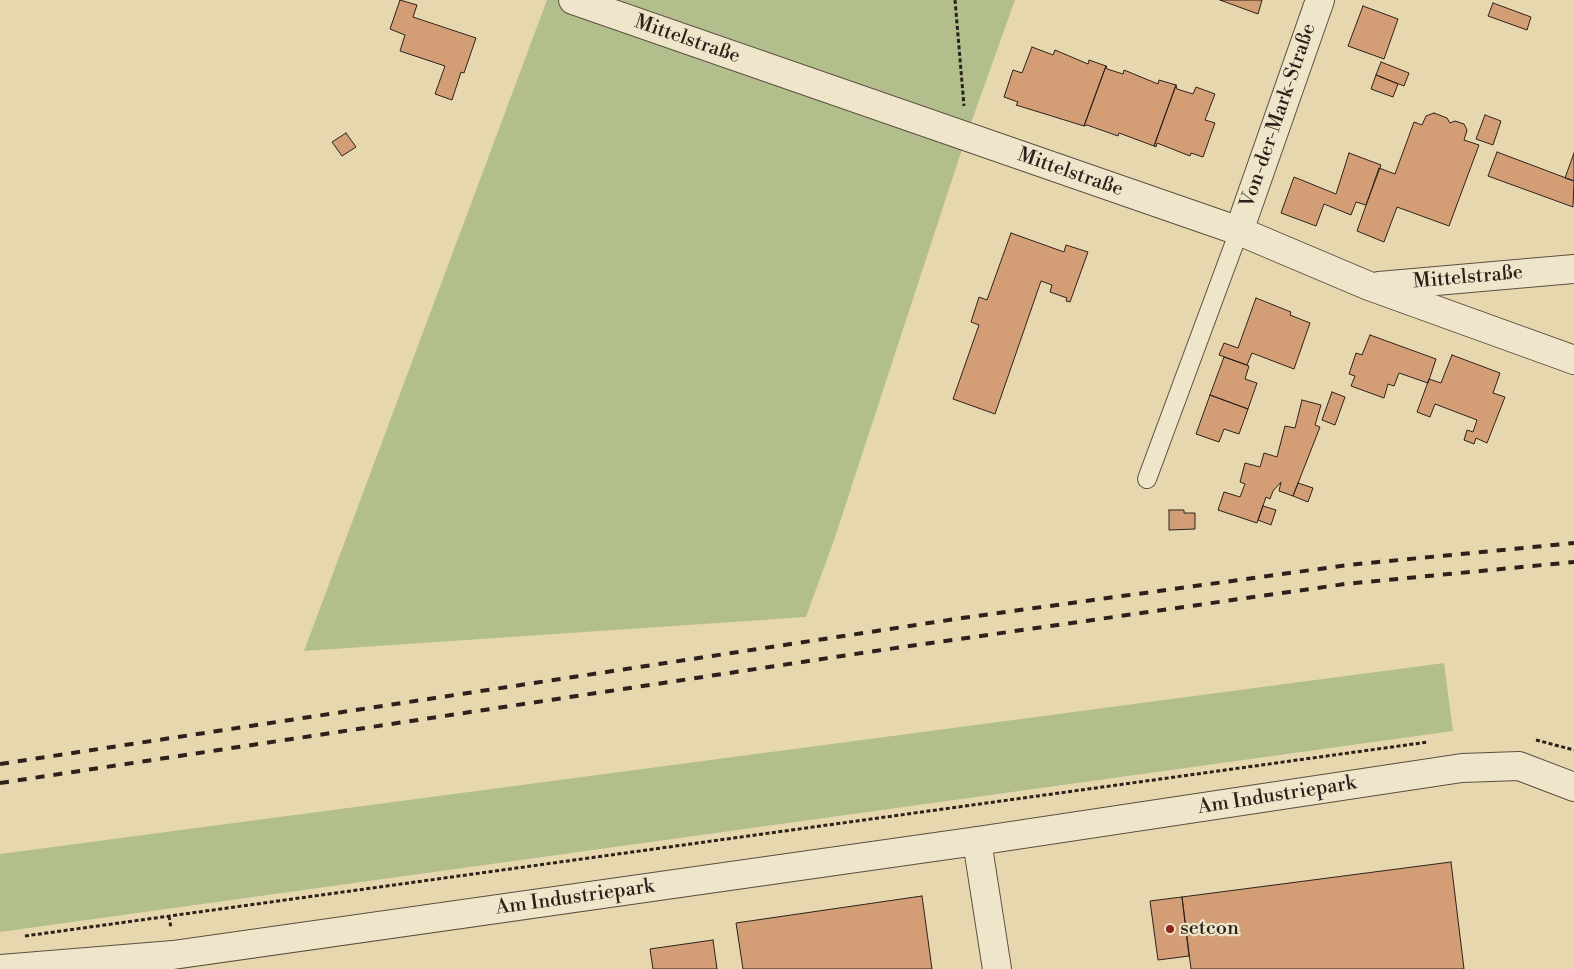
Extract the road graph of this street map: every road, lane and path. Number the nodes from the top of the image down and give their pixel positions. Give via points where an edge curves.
1 (573, 0) edge
2 (955, 0) edge
3 (1320, 0) edge
4 (966, 136) junction
5 (1239, 231) junction
6 (1574, 269) edge
7 (1370, 286) junction
8 (1574, 360) edge
9 (1147, 479) dead end
10 (1534, 739) dead end
11 (1438, 741) dead end
12 (1574, 750) edge
13 (1574, 787) edge
14 (977, 841) junction
15 (19, 937) dead end
16 (174, 962) edge
17 (0, 969) edge
18 (997, 969) edge

1 - 4 street, Mittelstraße
2 - 4 path
3 - 5 street, Von-der-Mark-Straße
4 - 5 street, Mittelstraße
5 - 7 street, Mittelstraße
5 - 9 lane
6 - 7 street, Mittelstraße
7 - 8 street
10 - 12 path
11 - 15 path
13 - 14 street, Am Industriepark via 1519,766 1462,768
14 - 16 street, Am Industriepark
14 - 18 street
16 - 17 street, Am Industriepark

